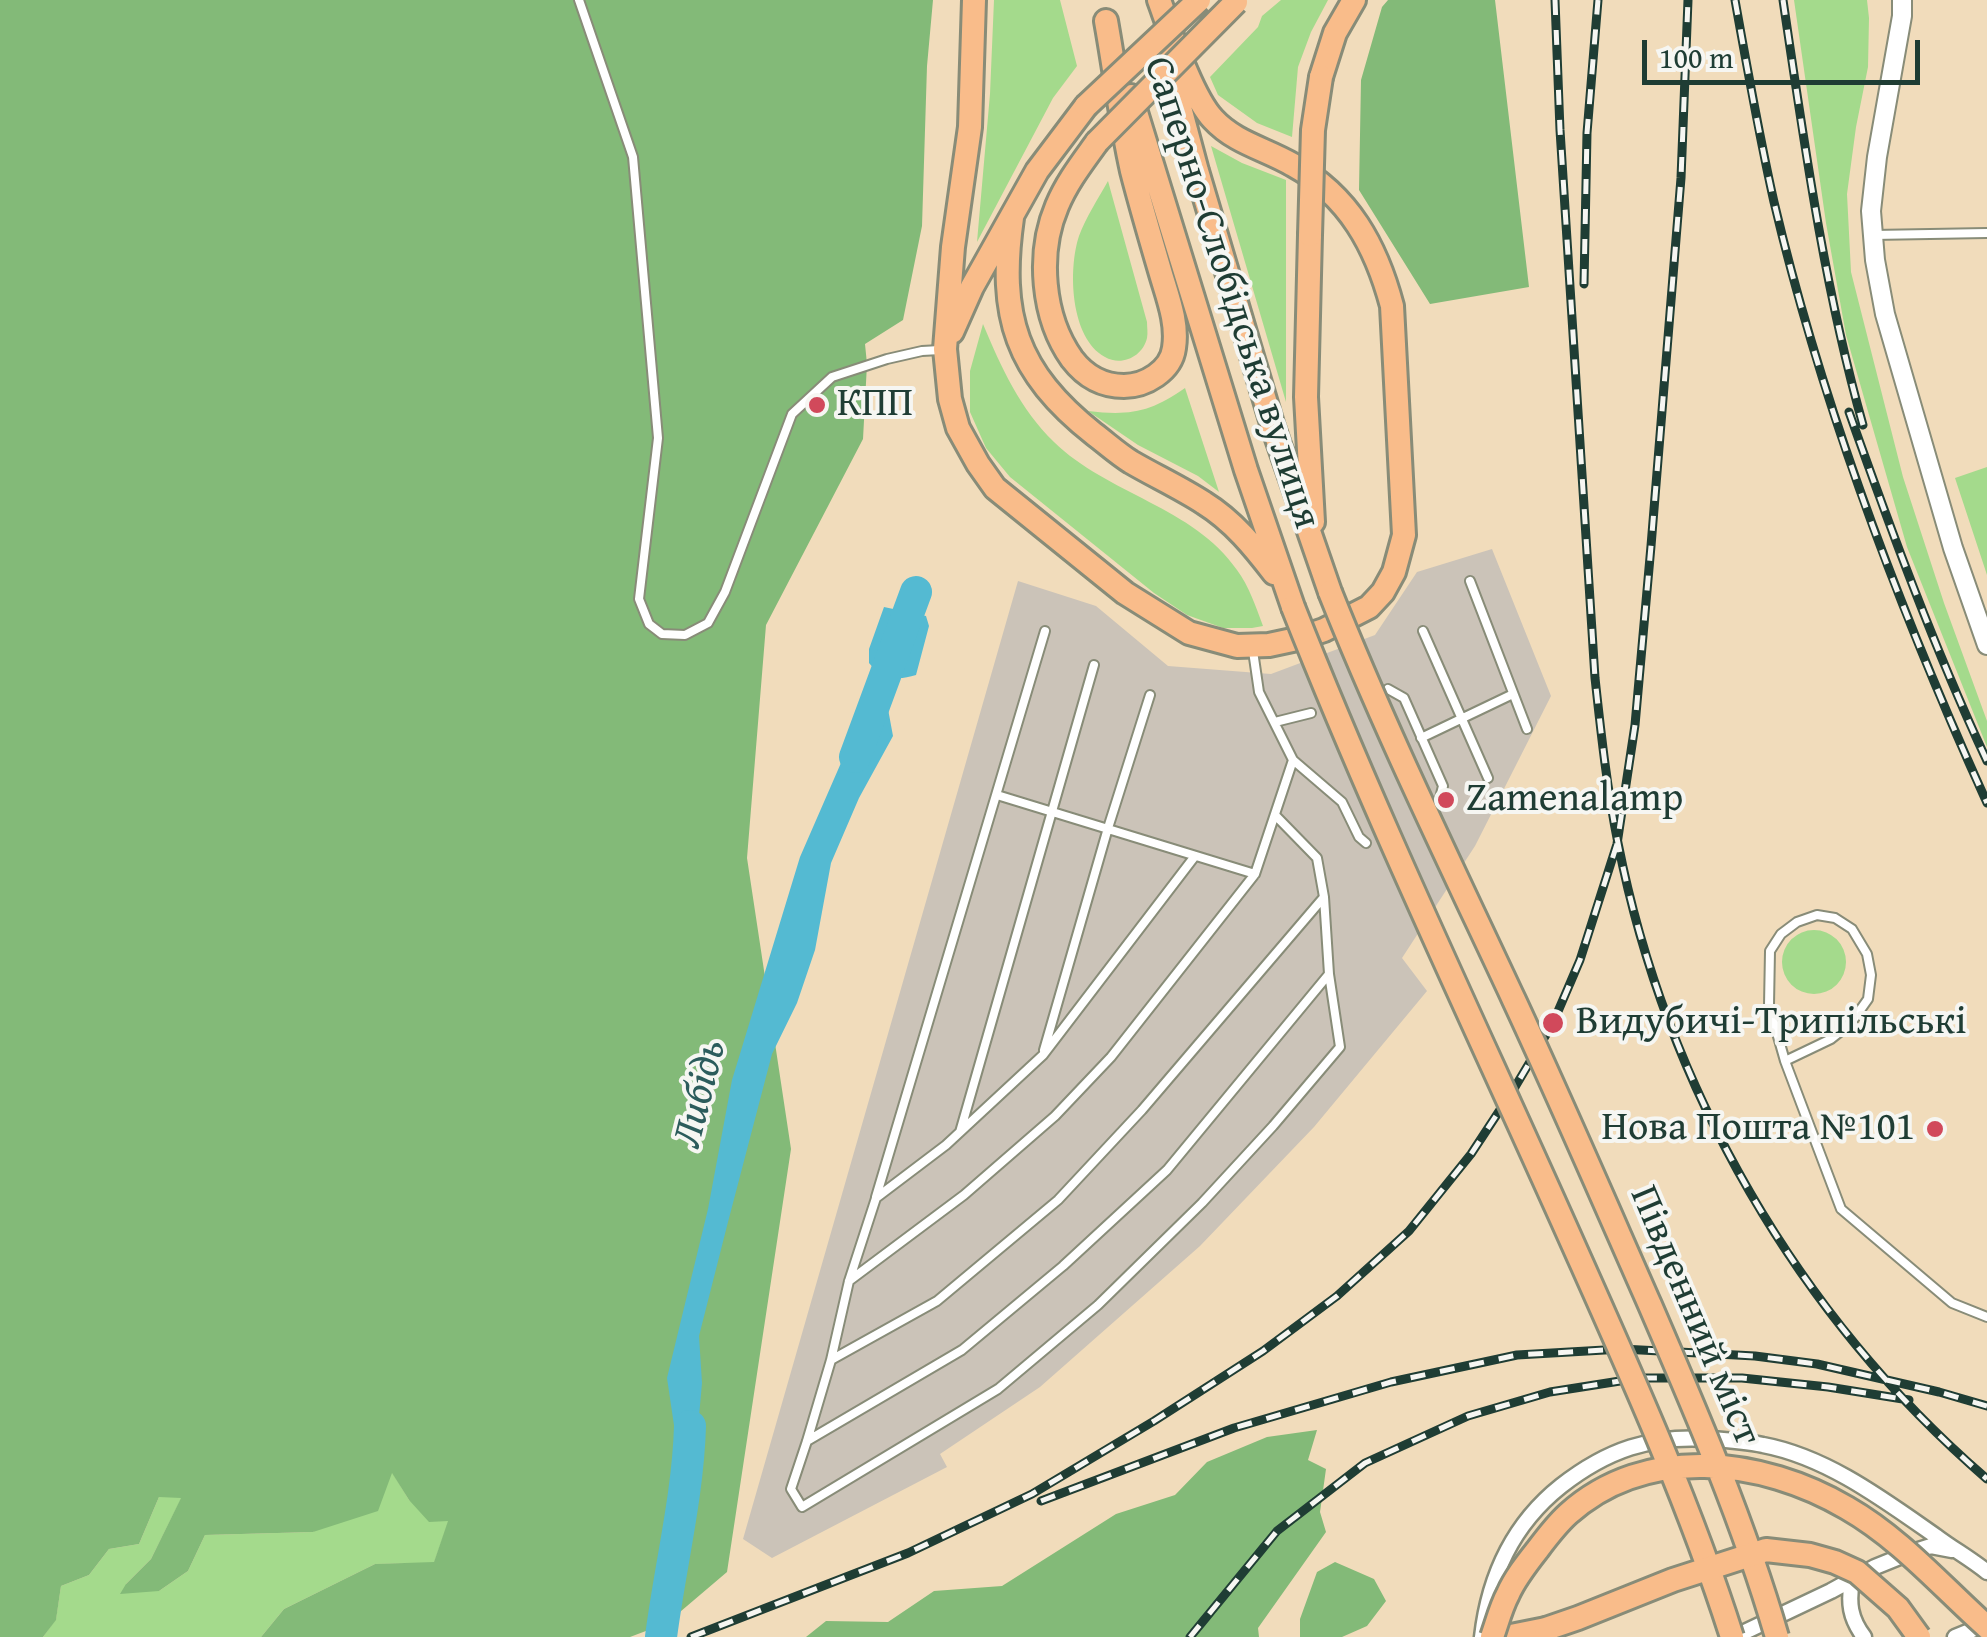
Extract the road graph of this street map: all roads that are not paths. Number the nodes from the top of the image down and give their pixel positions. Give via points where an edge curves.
1 (578, 0) edge
2 (974, 0) edge
3 (1155, 0) edge
4 (1198, 0) edge
5 (1354, 0) edge
6 (1902, 0) edge
7 (1237, 1) edge
8 (1103, 10) edge
9 (1012, 218) junction
10 (1987, 233) edge
11 (1873, 235) junction
12 (972, 287) junction
13 (1008, 301) junction
14 (945, 350) junction
15 (1316, 555) junction
16 (1470, 581) dead end
17 (1330, 592) joint
18 (1290, 598) junction
19 (1046, 631) dead end
20 (1423, 631) dead end
21 (1987, 645) edge
22 (1252, 646) junction
23 (1094, 665) dead end
24 (1388, 689) dead end
25 (1514, 694) junction
26 (1150, 695) dead end
27 (1310, 713) dead end
28 (1462, 718) junction
29 (1274, 722) junction
30 (1528, 729) dead end
31 (1421, 738) junction
32 (1293, 760) junction
33 (1488, 778) dead end
34 (996, 795) junction
35 (1438, 806) dead end
36 (1052, 812) junction
37 (1275, 814) junction
38 (1108, 828) junction
39 (1366, 844) dead end
40 (1195, 856) junction
41 (1255, 874) junction
42 (1324, 897) junction
43 (1329, 974) junction
44 (1042, 1056) junction
45 (1784, 1061) junction
46 (959, 1133) junction
47 (876, 1198) junction
48 (849, 1280) junction
49 (1987, 1317) edge
50 (831, 1360) junction
51 (807, 1441) junction
52 (1956, 1550) junction
53 (1987, 1572) edge
54 (1852, 1580) junction
55 (1987, 1625) edge
56 (1482, 1637) edge
57 (1492, 1637) edge
58 (1506, 1637) edge
59 (1733, 1637) edge
60 (1778, 1637) edge
61 (1864, 1637) edge
62 (1919, 1637) edge
63 (1955, 1637) edge

1 - 14 lane via 633,156 658,438 639,599 648,624 662,634 686,636 708,623 792,414 815,390 867,364
2 - 14 main road via 970,128
3 - 15 main road, Саперно-Слобідська вулиця via 1213,226
3 - 22 main road via 1212,118 1255,149 1293,164 1347,206 1368,239 1392,306 1404,535 1394,572 1369,607 1350,618 1297,639
4 - 9 main road, bridge via 1086,106 1036,171
5 - 15 main road, bridge via 1335,33 1313,130 1306,397
6 - 11 street via 1877,157
7 - 8 main road, bridge via 1097,142 1070,179 1048,233 1046,280 1060,342 1093,380 1136,386 1168,366 1174,322 1132,170
8 - 18 main road, Саперно-Слобідська вулиця
9 - 12 main road
9 - 13 main road
10 - 11 lane
11 - 21 street via 1885,314
12 - 13 main road via 988,278 999,282
12 - 14 main road
13 - 18 main road via 1040,383 1127,460 1206,504 1248,540
14 - 22 main road via 958,428 995,488 1169,622 1215,641
15 - 17 main road, Саперно-Слобідська вулиця
16 - 25 lane
17 - 60 main road, Південний міст, bridge via 1682,1378
18 - 59 main road, Південний міст, bridge via 1662,1447
19 - 34 lane
20 - 28 lane
22 - 29 lane via 1259,692
23 - 36 lane
24 - 31 lane via 1404,698
25 - 28 lane
25 - 30 lane
26 - 38 lane
27 - 29 lane
28 - 31 lane
28 - 33 lane
29 - 32 lane
31 - 35 lane via 1443,786
32 - 37 lane
32 - 39 lane via 1342,802
34 - 36 lane
34 - 47 lane
36 - 38 lane
36 - 46 lane
37 - 41 lane
37 - 42 lane via 1317,858
38 - 40 lane
38 - 44 lane
40 - 41 lane
40 - 44 lane
41 - 48 lane via 1110,1057 1054,1116 964,1195
42 - 43 lane
42 - 50 lane via 1058,1200 937,1302
43 - 51 lane via 1167,1170 1062,1266 962,1350
43 - 51 lane via 1340,1048 1214,1190 1098,1304 998,1389 802,1507 790,1489
44 - 46 lane
45 - 45 lane via 1769,1005 1770,951 1797,922 1835,918 1852,929 1867,954 1868,999 1831,1039
45 - 49 lane via 1841,1209 1952,1302
46 - 47 lane
47 - 48 lane
48 - 50 lane
50 - 51 lane
52 - 53 street
52 - 54 street via 1931,1546
52 - 56 street via 1860,1486 1790,1452 1684,1438 1644,1442 1601,1459 1528,1516 1508,1548
54 - 59 street
54 - 61 street via 1851,1617
55 - 57 main road, bridge via 1886,1534 1815,1490 1743,1468 1693,1466 1615,1484 1569,1513 1528,1560
55 - 63 street
58 - 62 main road, bridge via 1546,1629 1766,1550 1810,1555 1856,1572 1898,1608

